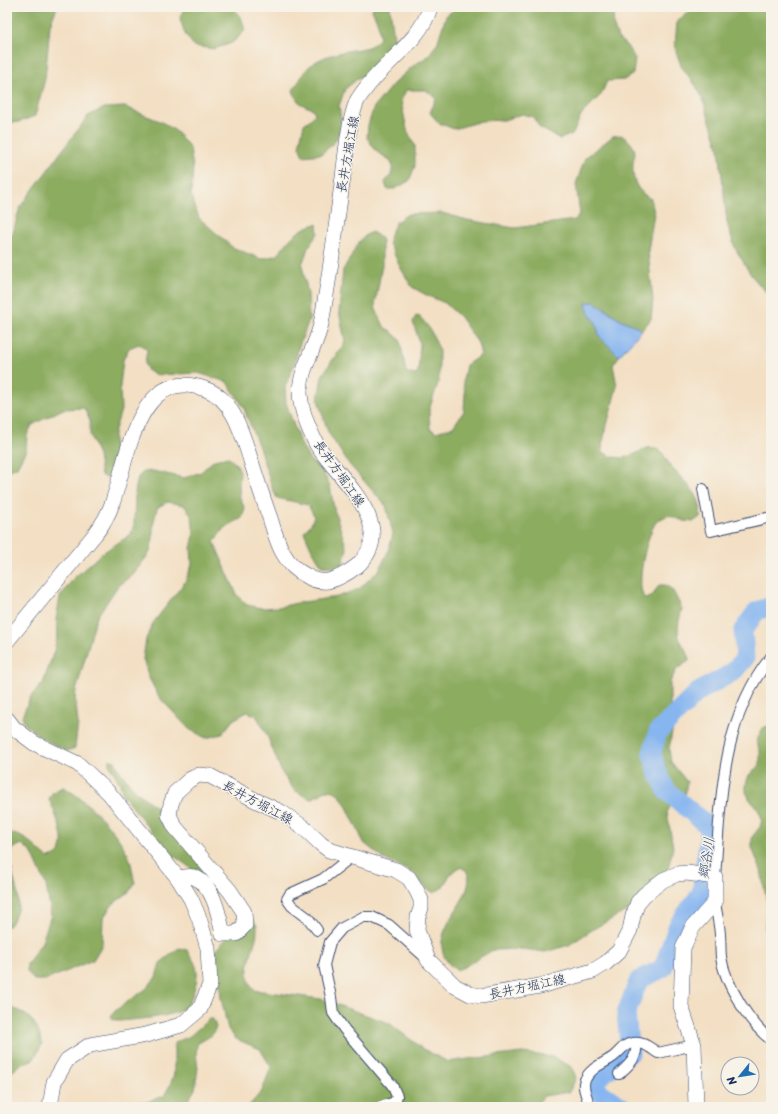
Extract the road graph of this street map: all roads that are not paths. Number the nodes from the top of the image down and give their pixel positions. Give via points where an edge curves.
1 (430, 7) edge
2 (703, 489) dead end
3 (771, 517) edge
4 (7, 641) edge
5 (771, 658) edge
6 (7, 720) edge
7 (351, 857) junction
8 (712, 877) junction
9 (178, 878) junction
10 (715, 902) junction
11 (317, 930) dead end
12 (223, 934) junction
13 (208, 948) junction
14 (428, 960) junction
15 (771, 1040) edge
16 (636, 1043) junction
17 (694, 1045) junction
18 (619, 1074) dead end
19 (50, 1107) edge
20 (380, 1107) edge
21 (589, 1107) edge
22 (696, 1107) edge

1 - 4 main road, 長井方堀江線 via 422,28 375,76 358,100 349,132 320,327 300,391 302,407 317,444 352,490 372,526 372,542 364,559 341,577 328,581 316,580 293,568 283,556 244,439 233,414 221,398 210,390 182,384 170,387 154,399 143,412 130,440 106,518
2 - 3 street via 711,532
5 - 8 street via 750,688 730,739
6 - 9 main road via 34,743 78,764 109,793
7 - 11 street via 323,879 290,894 287,899
7 - 12 main road, 長井方堀江線 via 329,850 281,812 210,776 199,775 189,780 175,794 169,815 175,827 230,891 244,912 245,925 236,934
7 - 14 main road, 長井方堀江線 via 396,870 408,878 421,900 417,930
8 - 10 main road
8 - 14 main road, 長井方堀江線 via 677,874 663,880 644,895 638,902 630,930 619,952 593,971 540,986 481,996 470,994 455,986
9 - 12 main road via 193,877 202,882 212,894
9 - 13 main road via 191,899
10 - 15 street via 720,927 721,958 727,980 752,1020
10 - 17 main road via 692,928 683,948 681,1006
12 - 13 main road, 長井方堀江線
13 - 19 main road via 210,984 200,1009 181,1025 146,1035 90,1045 67,1060 54,1082
14 - 20 street via 389,925 372,917 363,917 342,928 330,942 324,966 333,1013 392,1085 397,1096 395,1102
16 - 17 street via 640,1042 658,1054
16 - 18 street via 636,1054 632,1063
16 - 21 street via 622,1047 614,1056 589,1073 584,1082
17 - 22 main road

